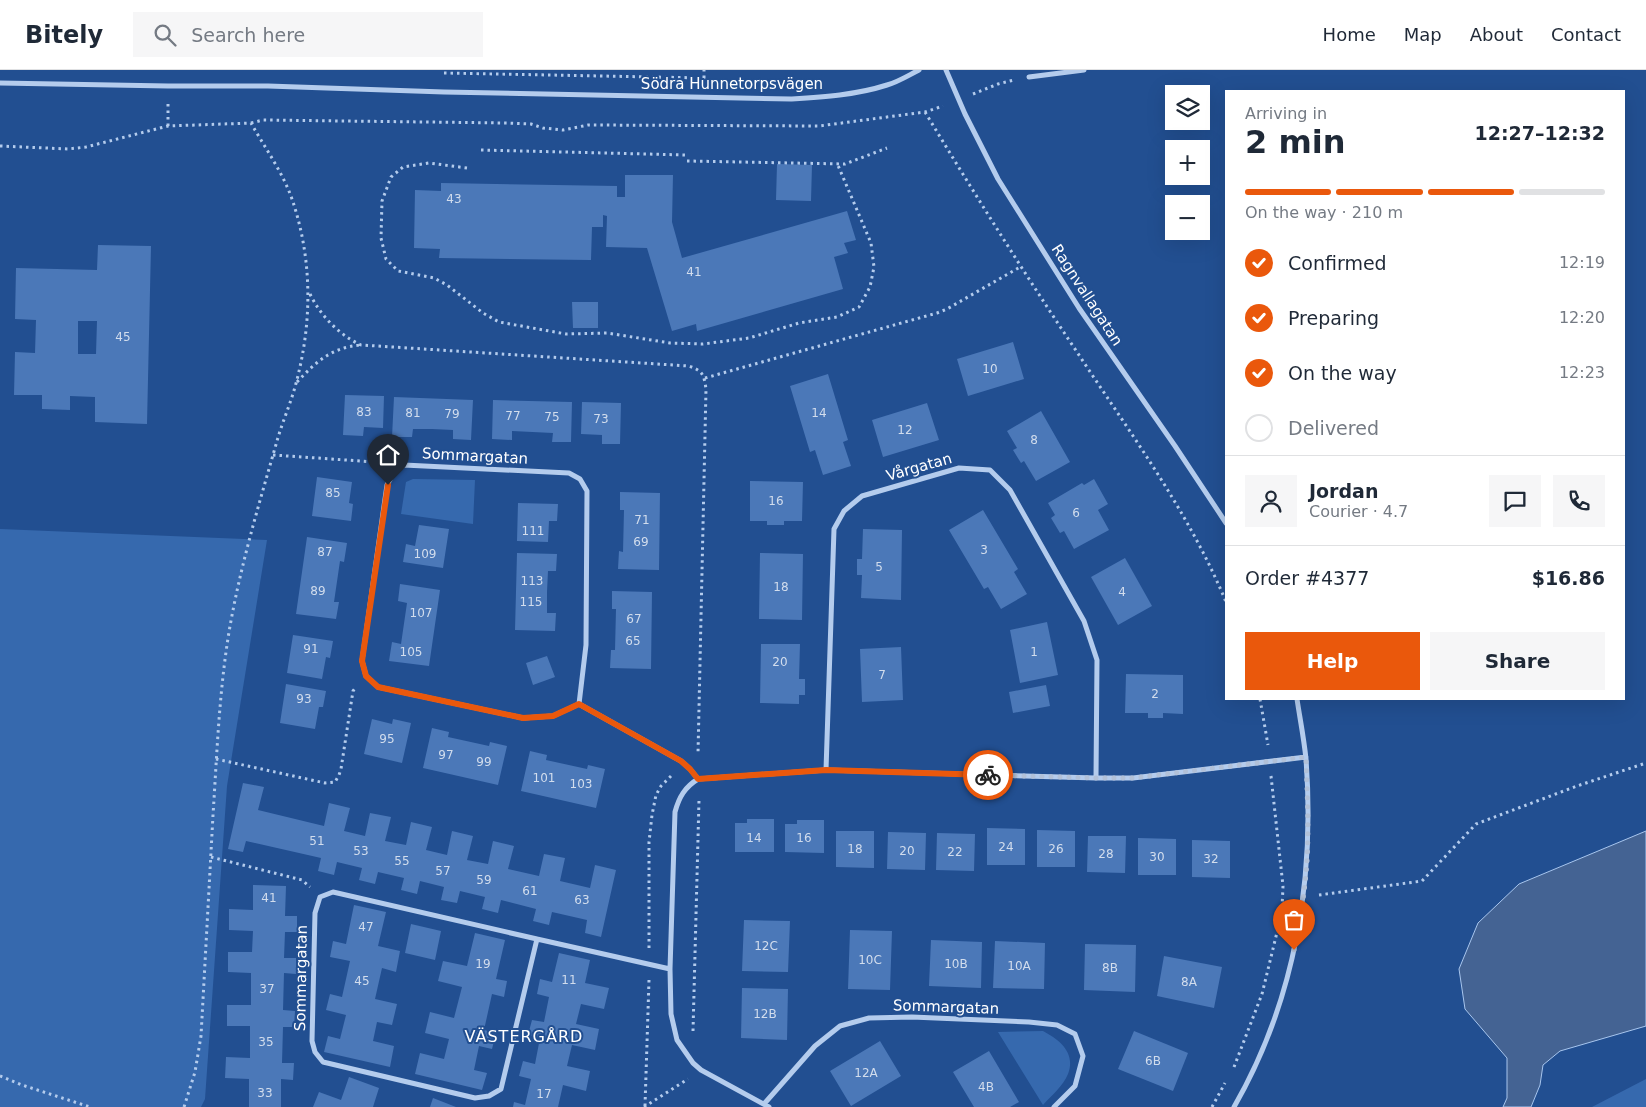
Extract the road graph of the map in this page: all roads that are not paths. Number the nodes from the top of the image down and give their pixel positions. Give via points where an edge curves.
1 (919, 70) edge
2 (946, 70) edge
3 (1084, 70) edge
4 (1029, 77) dead end
5 (0, 83) edge
6 (1225, 520) edge
7 (1297, 700) edge
8 (579, 704) junction
9 (1306, 757) junction
10 (826, 770) junction
11 (1096, 778) junction
12 (698, 779) junction
13 (537, 939) junction
14 (670, 969) junction
15 (767, 1105) edge
16 (1054, 1107) edge
17 (1234, 1107) edge

1 - 5 street, Södra Hunnetorpsvägen via 889,85 864,91 791,99
2 - 6 street, Ragnvallagatan via 965,114 1004,187 1079,308
3 - 4 street
7 - 9 street
8 - 8 street, Sommargatan via 586,645 587,491 580,479 569,473 404,465 394,472 388,485 362,661 366,676 378,687 523,718 553,716
8 - 12 street via 681,761
9 - 11 street via 1133,778
9 - 17 street via 1307,861 1291,969 1259,1056
10 - 11 street
10 - 11 street, Vårgatan via 834,529 844,510 862,496 959,468 990,470 1010,490 1084,621 1097,660
10 - 12 street
12 - 14 street, Sommargatan via 683,792 675,812
13 - 13 street, Sommargatan via 501,1089 489,1096 475,1098 323,1062 315,1052 312,1041 315,913 320,897 333,892
13 - 14 street
14 - 15 street, Sommargatan via 677,1040 692,1062 720,1081
15 - 16 street, Sommargatan via 815,1046 840,1026 869,1018 912,1017 1029,1022 1057,1025 1075,1034 1083,1056 1075,1086

